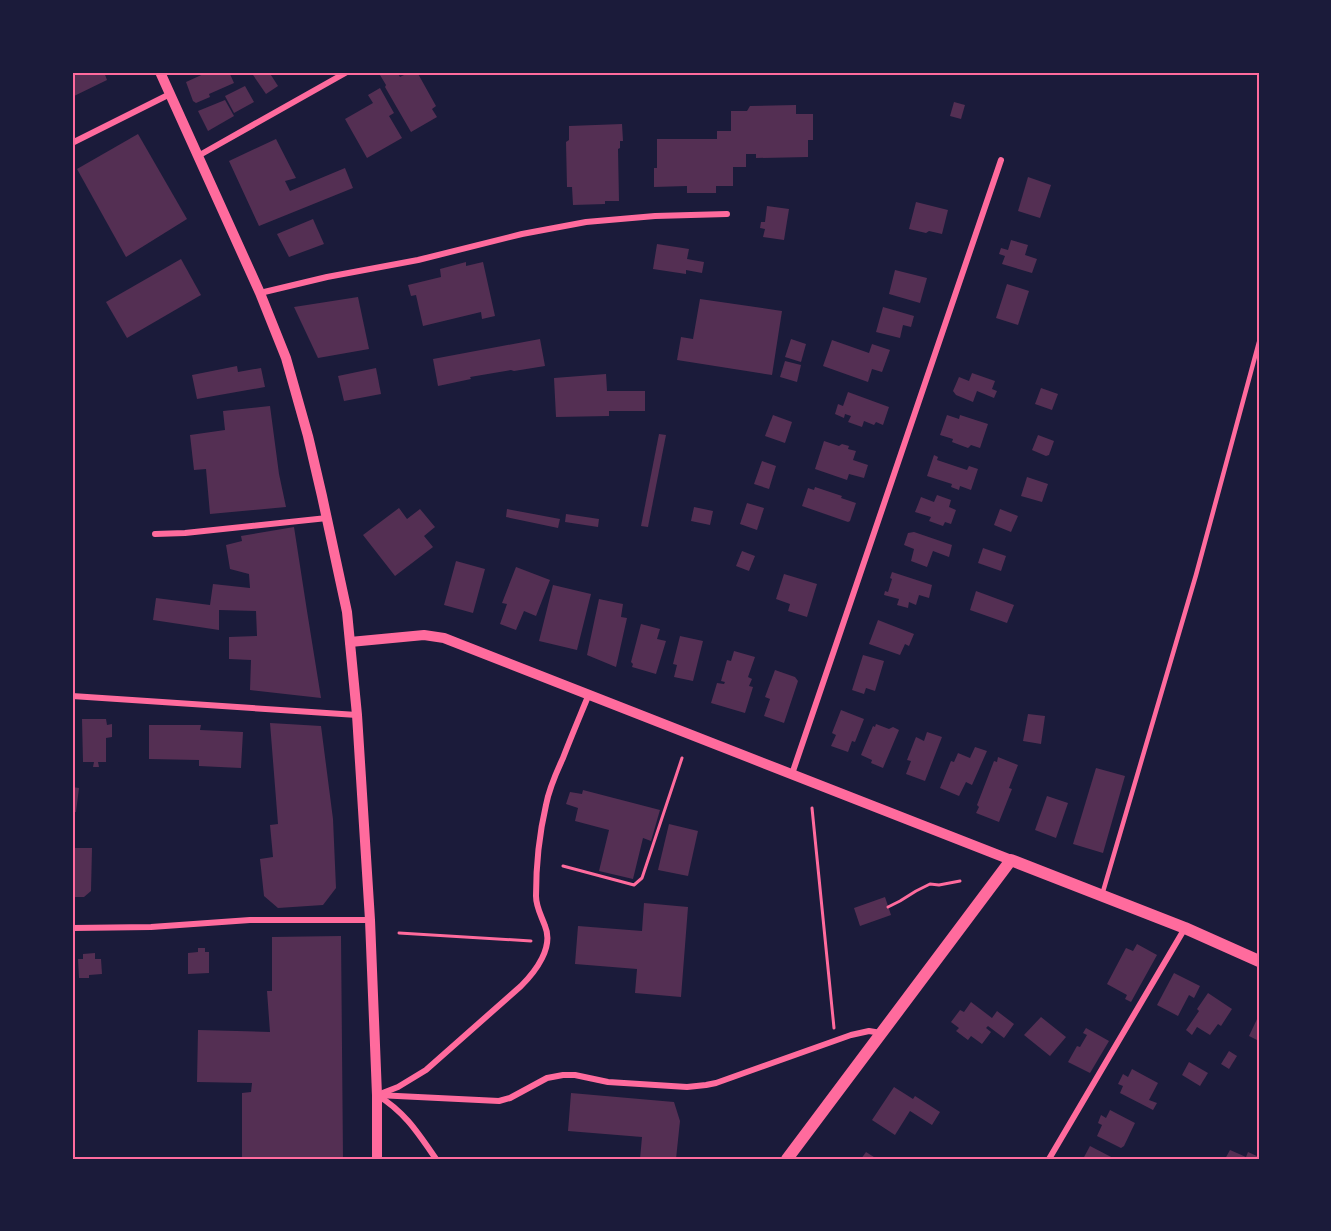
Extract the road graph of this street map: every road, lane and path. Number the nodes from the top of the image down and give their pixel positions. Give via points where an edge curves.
1 (160, 72) edge
2 (347, 72) edge
3 (170, 94) junction
4 (72, 143) edge
5 (197, 156) junction
6 (1001, 160) dead end
7 (727, 214) dead end
8 (260, 293) junction
9 (1259, 342) edge
10 (327, 518) junction
11 (155, 534) dead end
12 (350, 642) junction
13 (589, 694) junction
14 (72, 696) edge
15 (357, 715) junction
16 (682, 758) dead end
17 (792, 775) junction
18 (812, 808) dead end
19 (1011, 860) junction
20 (563, 867) dead end
21 (960, 881) dead end
22 (1102, 895) junction
23 (888, 907) dead end
24 (370, 920) junction
25 (72, 928) edge
26 (1185, 928) junction
27 (399, 933) dead end
28 (531, 941) dead end
29 (1259, 961) edge
30 (834, 1028) dead end
31 (881, 1033) junction
32 (377, 1095) junction
33 (377, 1159) edge
34 (436, 1159) edge
35 (787, 1159) edge
36 (1049, 1159) edge

1 - 3 street
2 - 5 street
3 - 4 street
3 - 5 street
5 - 8 street
6 - 17 street
7 - 8 street via 586,222
8 - 10 street via 294,387
9 - 22 lane via 1196,575
10 - 11 street
10 - 12 street
12 - 13 street via 436,636
12 - 15 street
13 - 17 street
13 - 32 street via 543,817 536,896 548,936 542,958 521,986 426,1070
14 - 15 street
15 - 24 street
16 - 20 path via 642,878 634,885
17 - 19 street
18 - 30 path
19 - 22 main road
19 - 31 main road
21 - 23 path via 930,884
22 - 26 main road
24 - 25 street via 250,920
24 - 32 street
26 - 29 main road
26 - 36 street
27 - 28 path
31 - 32 street via 851,1035 696,1087 563,1075 547,1078 499,1101
31 - 35 main road
32 - 33 street
32 - 34 street via 409,1120

